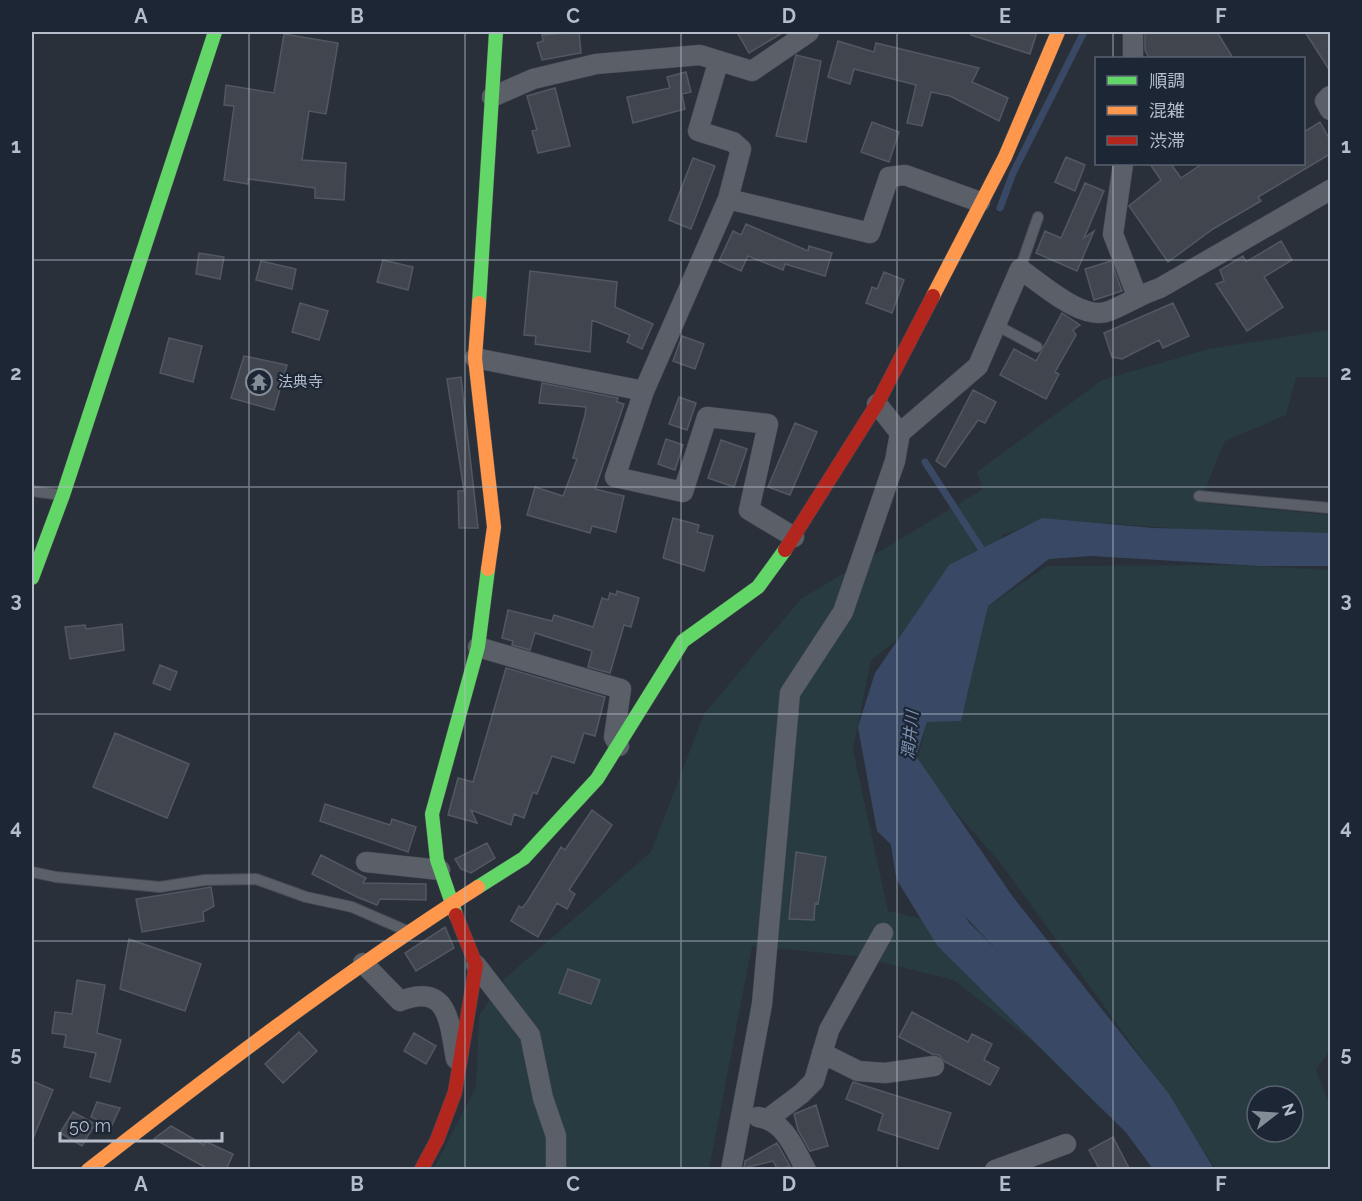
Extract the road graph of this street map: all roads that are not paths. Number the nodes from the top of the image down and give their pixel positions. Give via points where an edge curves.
1 (214, 32) edge
2 (496, 32) edge
3 (809, 32) edge
4 (1058, 32) edge
5 (1134, 32) edge
6 (1132, 57) edge
7 (718, 63) junction
8 (1330, 96) edge
9 (492, 97) junction
10 (1330, 111) edge
11 (1123, 165) edge
12 (1330, 190) edge
13 (728, 199) junction
14 (980, 202) junction
15 (1038, 217) dead end
16 (1020, 269) junction
17 (1137, 296) junction
18 (996, 325) junction
19 (1037, 347) dead end
20 (475, 358) junction
21 (644, 391) junction
22 (877, 404) junction
23 (900, 433) junction
24 (32, 491) edge
25 (63, 495) junction
26 (1199, 496) dead end
27 (1330, 508) edge
28 (794, 537) junction
29 (32, 578) edge
30 (478, 647) junction
31 (619, 746) junction
32 (366, 862) dead end
33 (440, 870) junction
34 (32, 872) edge
35 (452, 904) junction
36 (408, 932) junction
37 (883, 933) dead end
38 (363, 963) junction
39 (476, 964) junction
40 (822, 1053) junction
41 (934, 1066) dead end
42 (459, 1069) junction
43 (740, 1114) junction
44 (769, 1118) junction
45 (1066, 1144) dead end
46 (88, 1170) edge
47 (421, 1170) edge
48 (556, 1170) edge
49 (731, 1170) edge
50 (806, 1170) edge
51 (995, 1170) edge

1 - 25 street
2 - 9 street
3 - 7 street via 752,71
4 - 14 street via 1005,157
5 - 6 street
7 - 9 street via 699,55 596,64 533,79
7 - 13 street via 698,131 741,149
8 - 10 street via 1325,101
9 - 20 street
11 - 17 street via 1113,234
12 - 17 street via 1160,288
13 - 14 street via 870,233 889,177 905,175
13 - 21 street
14 - 22 street
15 - 16 lane
16 - 17 street via 1085,313 1108,312
16 - 18 street
18 - 19 lane
18 - 23 street via 978,366
20 - 21 street
20 - 30 street via 494,527
21 - 28 street via 615,477 683,492 707,417 768,424 749,510
22 - 23 street
22 - 28 street
23 - 43 street via 895,461 843,612 790,693 762,1004
24 - 25 lane
25 - 29 street
26 - 27 lane
28 - 31 street via 759,587 683,640
30 - 31 street via 621,689 614,737
30 - 33 street via 432,814 432,843
31 - 35 street via 597,779 524,858
32 - 33 street
33 - 35 street
34 - 36 lane via 160,887 205,880 256,879 306,897 352,907
35 - 36 street
35 - 39 street
36 - 38 street
37 - 40 street via 829,1030
38 - 42 street via 400,1001 417,994 434,997 446,1009
38 - 46 street via 267,1031
39 - 42 street
39 - 48 street via 530,1035 543,1098 556,1136
40 - 41 street via 858,1071 885,1073
40 - 44 street via 814,1081
42 - 47 street via 441,1130
43 - 44 street
43 - 49 street
44 - 50 street via 786,1132
45 - 51 street

